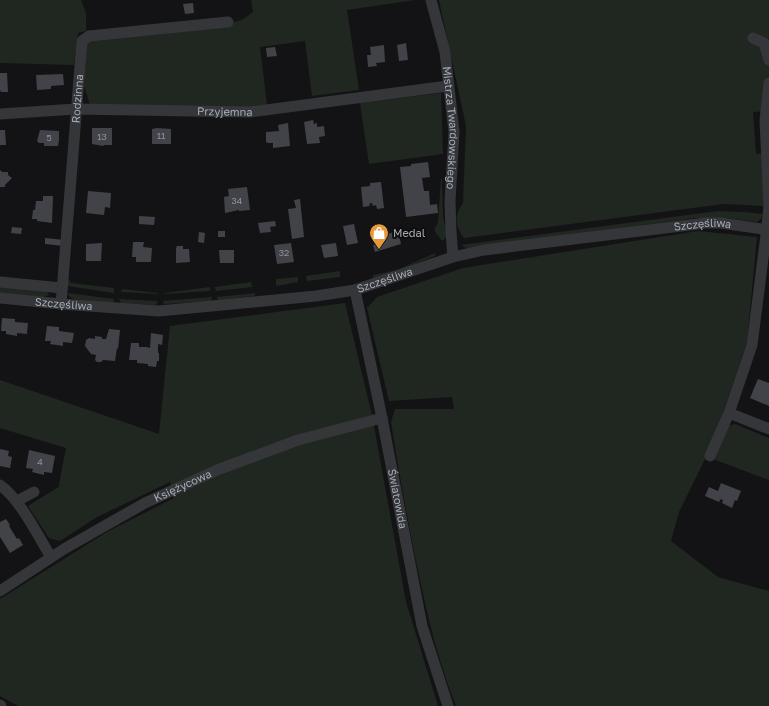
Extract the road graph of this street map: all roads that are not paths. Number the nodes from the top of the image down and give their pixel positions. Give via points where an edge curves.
1 (431, 0) edge
2 (228, 22) dead end
3 (753, 38) dead end
4 (769, 60) edge
5 (769, 83) edge
6 (448, 86) junction
7 (76, 109) junction
8 (0, 114) edge
9 (767, 120) edge
10 (768, 230) edge
11 (453, 257) junction
12 (0, 282) edge
13 (62, 288) junction
14 (355, 290) junction
15 (0, 298) edge
16 (61, 304) junction
17 (729, 413) junction
18 (382, 418) junction
19 (769, 429) edge
20 (710, 456) dead end
21 (0, 486) edge
22 (34, 492) dead end
23 (17, 501) junction
24 (51, 558) junction
25 (0, 590) edge
26 (448, 706) edge

1 - 6 street, Mistrza Twardowskiego via 445,52
2 - 7 street, Rodzinna via 86,37 81,42
3 - 4 street via 764,43
5 - 9 street
6 - 7 street, Przyjemna via 250,112
6 - 11 street, Mistrza Twardowskiego via 454,132 450,200
7 - 8 street, Przyjemna
7 - 13 street, Rodzinna
9 - 10 street
10 - 11 street, Szczęśliwa via 721,223 698,223 484,250
10 - 17 street via 752,345
11 - 14 street, Szczęśliwa
12 - 13 street
13 - 16 street, Rodzinna
14 - 16 street, Szczęśliwa via 160,311
14 - 18 street, Światowida
15 - 16 street, Szczęśliwa
17 - 19 street
17 - 20 street
18 - 24 street, Księżycowa via 298,440 217,470 145,503
18 - 26 street, Światowida via 422,626
21 - 23 street
22 - 23 street
23 - 24 street
24 - 25 street, Księżycowa

